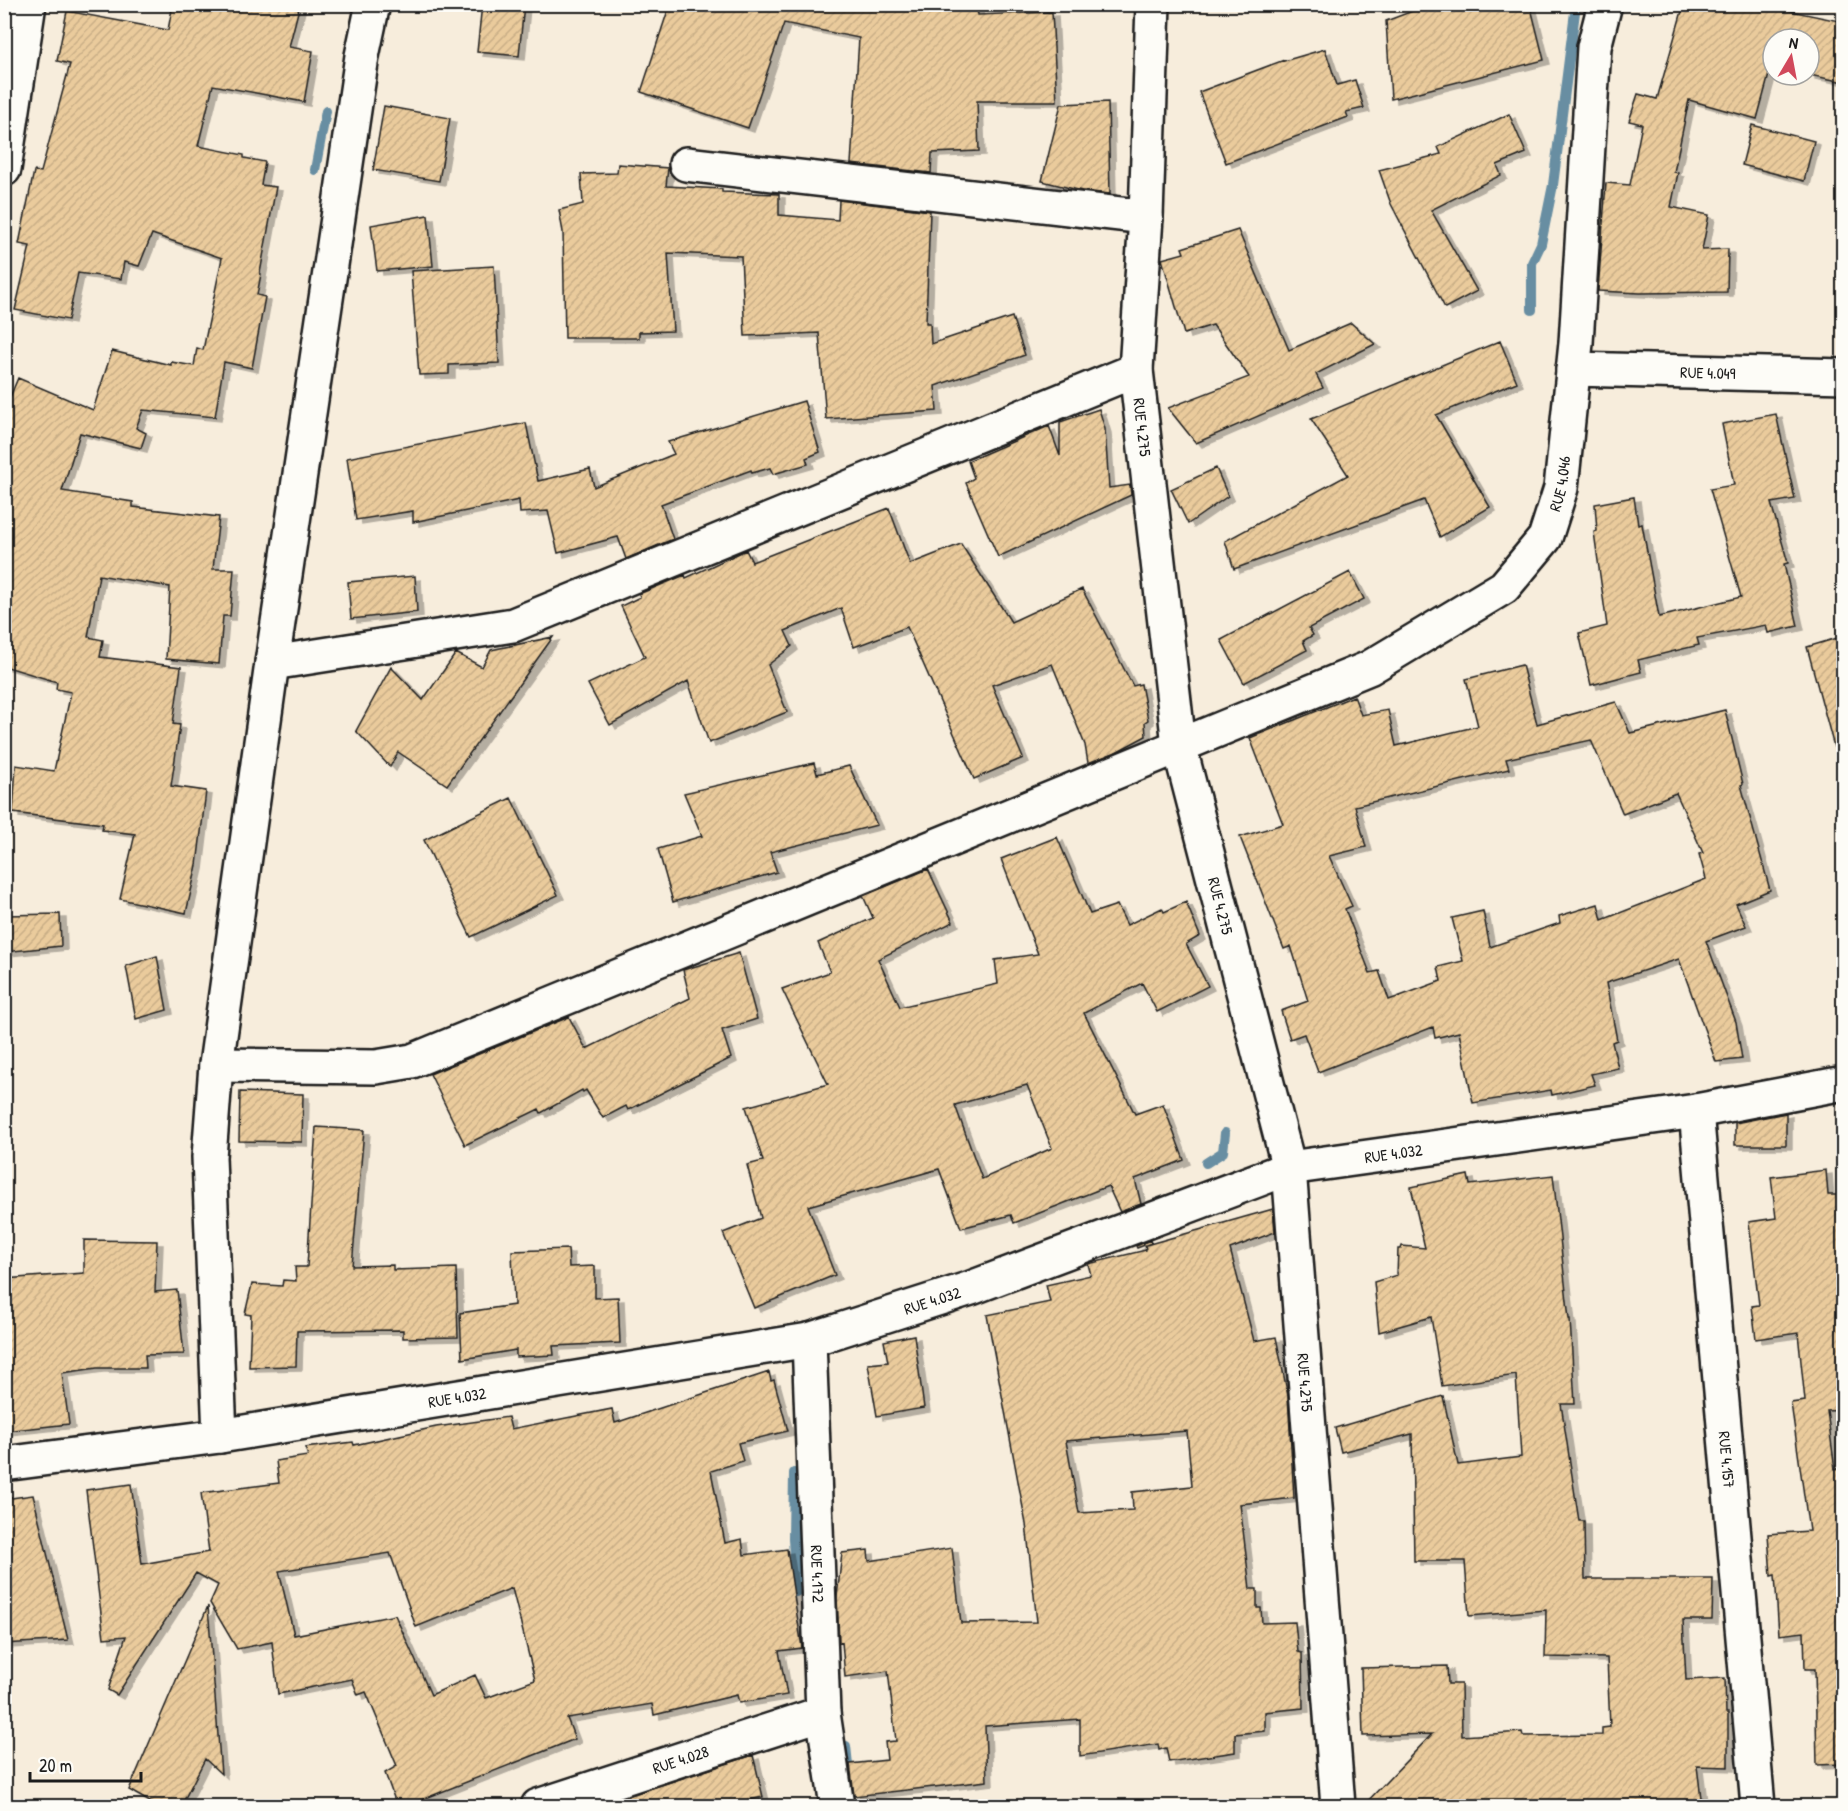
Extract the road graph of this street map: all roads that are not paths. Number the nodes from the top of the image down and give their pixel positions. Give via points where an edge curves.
1 (29, 4) edge
2 (373, 4) edge
3 (1153, 4) edge
4 (1605, 4) edge
5 (686, 164) dead end
6 (4, 169) edge
7 (1146, 217) junction
8 (1574, 369) junction
9 (1136, 370) junction
10 (1844, 376) edge
11 (272, 663) junction
12 (1179, 745) junction
13 (216, 1065) junction
14 (1844, 1083) edge
15 (1696, 1111) junction
16 (1289, 1168) junction
17 (809, 1340) junction
18 (220, 1436) junction
19 (4, 1464) edge
20 (823, 1713) junction
21 (538, 1806) edge
22 (837, 1806) edge
23 (1338, 1806) edge
24 (1758, 1806) edge

1 - 6 street
2 - 11 street via 360,68
3 - 7 street, RUE 4.275
4 - 8 street, RUE 4.046 via 1594,47
5 - 7 street
7 - 9 street, RUE 4.275
8 - 10 street, RUE 4.049
8 - 12 street, RUE 4.046 via 1560,488 1545,538 1504,587 1369,668
9 - 11 street via 513,625
9 - 12 street, RUE 4.275
11 - 13 street
12 - 13 street, RUE 4.046 via 412,1061 376,1067
12 - 16 street, RUE 4.275
13 - 18 street via 209,1157
14 - 15 street, RUE 4.032
15 - 16 street, RUE 4.032
15 - 24 street, RUE 4.157
16 - 17 street, RUE 4.032 via 971,1288
16 - 23 street, RUE 4.275
17 - 18 street, RUE 4.032
17 - 20 street, RUE 4.172
18 - 19 street, RUE 4.032
20 - 21 street, RUE 4.028
20 - 22 street, RUE 4.172

